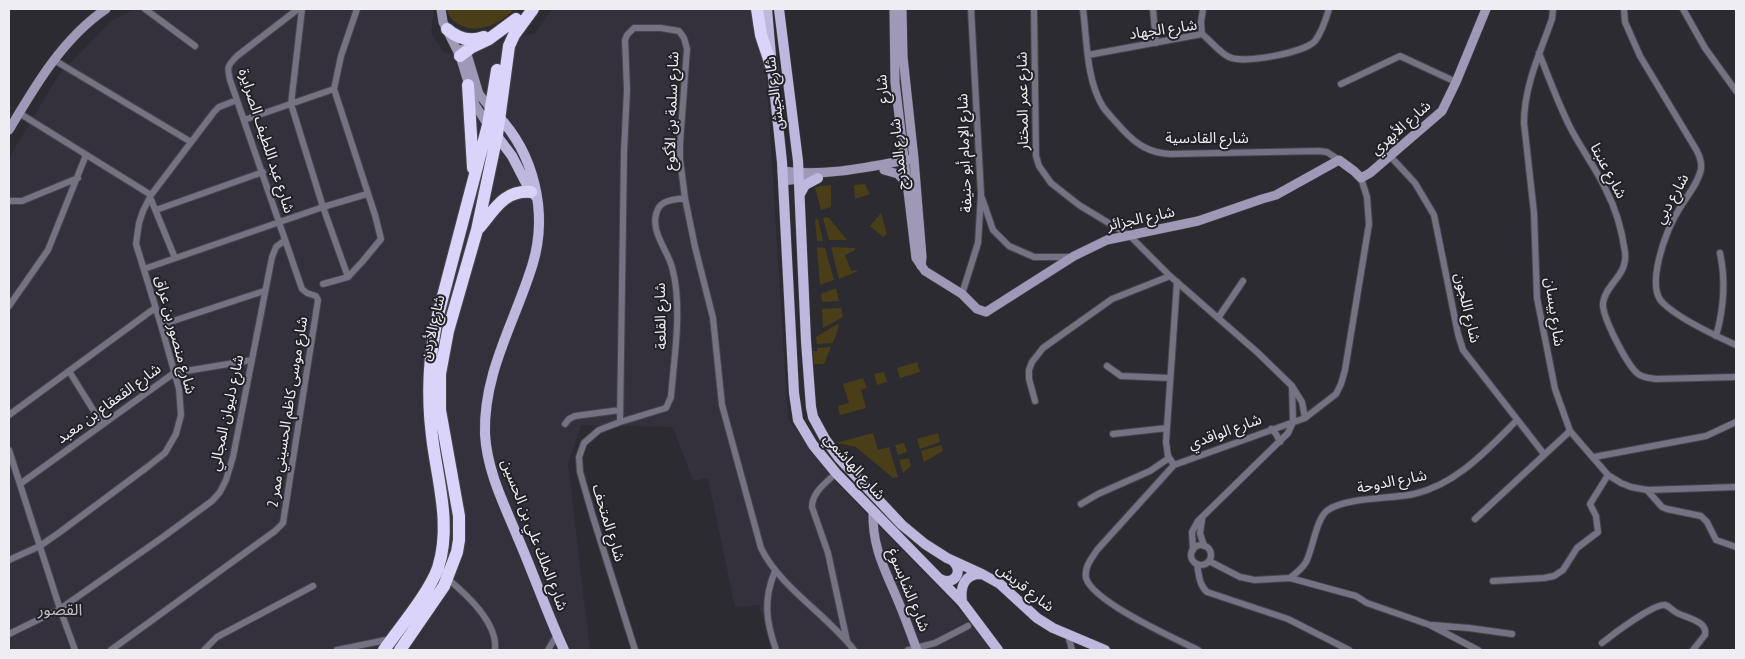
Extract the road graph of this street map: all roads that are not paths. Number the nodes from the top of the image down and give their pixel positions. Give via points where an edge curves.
1 (106, 9) edge
2 (145, 9) edge
3 (298, 9) edge
4 (302, 9) edge
5 (358, 9) edge
6 (441, 9) edge
7 (533, 9) edge
8 (757, 9) edge
9 (767, 9) edge
10 (779, 9) edge
11 (894, 9) edge
12 (902, 9) edge
13 (971, 9) edge
14 (1034, 9) edge
15 (1083, 9) edge
16 (1153, 9) edge
17 (1203, 9) edge
18 (1329, 9) edge
19 (1486, 9) edge
20 (1553, 9) edge
21 (1624, 9) edge
22 (1683, 9) edge
23 (520, 14) edge
24 (450, 34) junction
25 (496, 34) junction
26 (1202, 34) junction
27 (1156, 42) junction
28 (195, 46) dead end
29 (463, 53) junction
30 (1539, 53) junction
31 (1088, 55) junction
32 (54, 60) junction
33 (772, 68) junction
34 (1456, 82) junction
35 (1341, 84) dead end
36 (468, 85) junction
37 (334, 89) junction
38 (1736, 91) edge
39 (237, 100) junction
40 (291, 104) junction
41 (19, 113) junction
42 (495, 113) junction
43 (244, 120) junction
44 (488, 125) junction
45 (9, 130) edge
46 (497, 136) junction
47 (191, 142) junction
48 (86, 155) junction
49 (1390, 156) junction
50 (1339, 160) junction
51 (910, 163) junction
52 (884, 170) junction
53 (263, 172) junction
54 (783, 176) junction
55 (799, 176) junction
56 (78, 178) junction
57 (818, 178) junction
58 (1361, 178) junction
59 (473, 181) junction
60 (908, 185) junction
61 (367, 194) junction
62 (800, 194) junction
63 (981, 194) junction
64 (534, 195) junction
65 (151, 196) junction
66 (685, 198) junction
67 (9, 201) edge
68 (323, 207) junction
69 (156, 210) junction
70 (280, 222) junction
71 (477, 230) junction
72 (1130, 236) junction
73 (285, 240) junction
74 (1720, 253) dead end
75 (1074, 256) junction
76 (175, 258) junction
77 (920, 266) junction
78 (144, 269) junction
79 (1170, 276) junction
80 (348, 277) junction
81 (1243, 281) dead end
82 (1177, 282) junction
83 (323, 284) dead end
84 (264, 291) junction
85 (962, 294) junction
86 (318, 302) joint
87 (9, 306) edge
88 (155, 308) junction
89 (1218, 318) junction
90 (161, 325) junction
91 (1716, 336) junction
92 (1736, 345) edge
93 (252, 360) junction
94 (1107, 366) dead end
95 (69, 371) junction
96 (174, 373) junction
97 (1736, 377) edge
98 (1170, 378) junction
99 (1292, 386) junction
100 (1035, 401) dead end
101 (620, 410) junction
102 (9, 415) edge
103 (1305, 418) junction
104 (1518, 420) junction
105 (620, 422) junction
106 (1293, 422) junction
107 (1736, 422) edge
108 (102, 424) junction
109 (565, 424) dead end
110 (1167, 428) junction
111 (1271, 429) junction
112 (1570, 431) junction
113 (1114, 434) dead end
114 (1280, 442) junction
115 (9, 450) edge
116 (1544, 454) junction
117 (1594, 457) junction
118 (1169, 458) junction
119 (1174, 465) junction
120 (836, 474) junction
121 (1608, 475) junction
122 (20, 484) junction
123 (1736, 487) edge
124 (1647, 490) junction
125 (1081, 504) dead end
126 (873, 511) junction
127 (1203, 516) junction
128 (1474, 519) dead end
129 (40, 546) junction
130 (1204, 546) junction
131 (1736, 547) edge
132 (1193, 550) junction
133 (9, 560) edge
134 (953, 561) junction
135 (1209, 561) junction
136 (1197, 564) junction
137 (775, 571) junction
138 (982, 574) junction
139 (1290, 578) junction
140 (448, 579) junction
141 (939, 579) junction
142 (1493, 581) dead end
143 (313, 586) dead end
144 (962, 602) junction
145 (60, 609) junction
146 (1430, 625) junction
147 (968, 626) dead end
148 (9, 634) edge
149 (1512, 634) dead end
150 (557, 635) junction
151 (1068, 635) junction
152 (392, 638) junction
153 (848, 642) junction
154 (1602, 643) dead end
155 (354, 648) edge
156 (75, 650) edge
157 (111, 650) edge
158 (204, 650) edge
159 (337, 650) edge
160 (384, 650) edge
161 (400, 650) edge
162 (495, 650) edge
163 (548, 650) edge
164 (564, 650) edge
165 (635, 650) edge
166 (776, 650) edge
167 (855, 650) edge
168 (914, 650) edge
169 (998, 650) edge
170 (1072, 650) edge
171 (1105, 650) edge
172 (1198, 650) edge
173 (1349, 650) edge
174 (1478, 650) edge
175 (1693, 650) edge

1 - 32 street via 86,23
2 - 28 street
3 - 39 street, شارع عبد اللطيف الصرايرة via 228,64
4 - 40 street
5 - 37 street via 341,56
6 - 24 street
7 - 42 highway, شارع الأردن via 509,46
8 - 33 highway
9 - 33 main road, شارع الجيش
10 - 55 main road, شارع الجيش
11 - 51 street, شارع via 895,76
12 - 51 street, شارع المدرج
13 - 63 street, شارع الإمام أبو حنيفة
14 - 72 street, شارع عمر المختار via 1036,156 1039,166 1051,183 1079,205
15 - 31 street, شارع القادسية
16 - 27 street
17 - 26 street
18 - 26 street, شارع الجهاد via 1324,24 1309,46 1272,56 1230,58
19 - 34 street, شارع الأبهري
20 - 30 street, شارع بيسان
21 - 91 street, شارع دبي via 1625,22 1637,50 1701,161 1701,171 1664,240 1656,278 1659,298 1678,314
22 - 38 street
23 - 25 highway
23 - 42 highway, شارع الأردن via 501,46
24 - 25 highway via 466,40
24 - 29 street
25 - 29 highway
26 - 27 street, شارع الجهاد
27 - 31 street, شارع الجهاد
29 - 36 street
29 - 42 street via 479,94
30 - 97 street, شارع عنبتا via 1571,128 1606,188 1617,219 1625,262 1604,299 1603,309 1618,345 1634,370 1645,377
30 - 112 street, شارع بيسان via 1529,83 1524,117 1534,213 1535,275 1555,389
31 - 50 street, شارع القادسية via 1093,84 1103,107 1129,137 1152,152 1327,152
32 - 41 street
32 - 47 street
33 - 54 main road, شارع الجيش
34 - 35 street via 1398,56
34 - 49 street, شارع الأبهري via 1442,111
36 - 44 street via 477,109
36 - 59 highway
37 - 40 street
37 - 61 street
39 - 43 street, شارع عبد اللطيف الصرايرة
39 - 47 street, شارع منصور بن عراق via 214,112
40 - 43 street
40 - 68 street
41 - 45 street
41 - 48 street
42 - 44 highway, شارع الأردن
42 - 46 highway, شارع الأردن
42 - 64 main road, شارع الملك علي بن الحسين via 514,135 525,156 535,184
43 - 53 street, شارع عبد اللطيف الصرايرة
44 - 46 main road, شارع الملك علي بن الحسين
44 - 59 highway, شارع الأردن
46 - 64 main road, شارع الملك علي بن الحسين
46 - 71 highway, شارع الأردن
47 - 65 street, شارع منصور بن عراق
48 - 56 street
48 - 65 street
49 - 58 street, شارع الأبهري
49 - 104 street, شارع اللجون via 1415,183 1434,215 1463,350
50 - 58 street, شارع القادسية
50 - 72 street, شارع الجزائر via 1276,195 1198,221
51 - 52 street
51 - 55 street
51 - 60 street, شارع المدرج
51 - 77 street, شارع المدرج via 922,257
52 - 57 street
52 - 60 street via 898,174
53 - 69 street
53 - 70 street, شارع عبد اللطيف الصرايرة
54 - 55 street
54 - 120 main road, شارع الهاشمي via 796,410 808,437
55 - 57 street
55 - 62 main road, شارع الهاشمي
56 - 67 street via 22,201
56 - 87 street via 48,250
57 - 62 main road via 806,185
58 - 103 street, شارع الواقدي via 1369,224 1346,370 1336,394
59 - 152 highway, شارع الأردن via 438,315 431,356 431,423 443,506 443,550 432,583
60 - 77 street, شارع المدرج via 916,258
61 - 68 street
61 - 80 street via 381,236
62 - 134 main road, شارع الهاشمي via 806,341 813,416 839,458 902,525
63 - 75 street via 993,230 1009,246 1034,257
63 - 85 street, شارع الإمام أبو حنيفة via 978,243
64 - 71 highway via 522,191 508,196
64 - 150 main road, شارع الملك علي بن الحسين via 538,236 534,261 495,366 487,404 486,434 493,476
65 - 69 street
65 - 78 street, شارع منصور بن عراق via 136,236
66 - 101 street, شارع سلمة بن الأكوع via 680,144 686,42 676,30 634,28 626,40
66 - 105 street, شارع القلعة via 663,203 656,221 662,246 672,266 676,292 671,398 666,408
66 - 137 street, شارع سلمة بن الأكوع via 712,308 722,405 760,548
68 - 70 street
68 - 80 street
69 - 76 street
70 - 73 street, شارع عبد اللطيف الصرايرة
70 - 76 street
71 - 140 highway, شارع الأردن via 448,331 440,374 440,410 459,516 457,552
72 - 75 street, شارع الجزائر via 1108,240
72 - 79 street, شارع عمر المختار
73 - 84 street, شارع دليوان المجالي via 274,250
73 - 86 street, شارع عبد اللطيف الصرايرة via 302,289 316,296
74 - 91 street via 1724,302
75 - 85 street, شارع الجزائر via 986,312 977,309
76 - 78 street
77 - 85 street
78 - 88 street, شارع منصور بن عراق
79 - 82 street, شارع عمر المختار
79 - 100 street via 1112,299 1043,348 1029,370
80 - 83 street
81 - 89 street
82 - 89 street, شارع عمر المختار
82 - 98 street
84 - 90 street
84 - 93 street, شارع دليوان المجالي
86 - 157 street, شارع موسى كاظم الحسيني ممر 2 via 281,525
88 - 90 street, شارع منصور بن عراق
88 - 95 street
89 - 99 street, شارع عمر المختار
90 - 96 street, شارع منصور بن عراق
91 - 92 street, شارع دبي
93 - 96 street, شارع القعقاع بن معبد
93 - 145 street, شارع دليوان المجالي via 230,468 220,492 163,537
94 - 98 street via 1121,376
95 - 102 street
95 - 108 street
96 - 108 street, شارع القعقاع بن معبد
96 - 129 street, شارع منصور بن عراق via 181,402 180,421 165,452
98 - 110 street
99 - 103 street via 1302,402
99 - 106 street
101 - 105 street, شارع سلمة بن الأكوع
101 - 109 street via 575,416
103 - 106 street, شارع الواقدي
104 - 116 street, شارع اللجون
104 - 139 street, شارع الدوحة via 1465,469 1439,486 1328,510 1320,522 1305,563
105 - 165 street, شارع المتحف via 599,430 587,439 580,450 579,462
106 - 111 street, شارع الواقدي
106 - 114 street
107 - 117 street via 1706,436
108 - 122 street, شارع القعقاع بن معبد
110 - 113 street
110 - 118 street
111 - 114 street
111 - 119 street, شارع الواقدي
112 - 116 street
112 - 117 street, شارع بيسان
114 - 127 street
115 - 122 street
116 - 128 street
117 - 121 street, شارع بيسان
118 - 119 street
118 - 125 street via 1150,472
119 - 172 street, شارع الواقدي via 1097,550 1086,574 1092,588 1113,604
120 - 126 main road, شارع الهاشمي
120 - 153 street via 815,495 812,507 828,553
121 - 124 street, شارع بيسان via 1621,483
121 - 142 street via 1590,504 1598,532 1577,548 1564,570 1544,578
122 - 129 street
123 - 124 street, شارع بيسان
124 - 131 street via 1667,509 1701,516 1716,540
126 - 141 main road, شارع الهاشمي
126 - 168 street, شارع الشابسوغ via 874,536 880,560 909,627
127 - 130 street via 1200,533
127 - 132 street via 1192,532
129 - 133 street, شارع منصور بن عراق
129 - 145 street
130 - 132 street
130 - 135 street via 1210,552
132 - 136 street via 1192,560
134 - 138 main road, شارع الهاشمي
134 - 141 main road via 958,566 957,578 945,582
135 - 136 street via 1204,565
135 - 139 street via 1240,577 1255,580
136 - 173 street via 1202,587 1207,592 1288,619
137 - 153 street, شارع سلمة بن الأكوع
137 - 166 street via 766,597
138 - 144 main road via 969,576 964,581
138 - 151 main road, شارع قريش via 1000,584 1037,618
139 - 146 street via 1356,596 1367,603
140 - 161 highway, شارع الأردن
140 - 162 street via 468,596 484,618 493,634
141 - 144 main road, شارع الهاشمي
143 - 158 street via 217,637
144 - 169 main road, شارع الهاشمي
145 - 148 street, شارع دليوان المجالي
145 - 156 street
146 - 149 street
146 - 174 street
147 - 168 street
150 - 163 street
150 - 164 main road, شارع الملك علي بن الحسين
151 - 170 street
151 - 171 main road, شارع قريش
152 - 155 street
152 - 160 highway, شارع الأردن
153 - 167 street, شارع سلمة بن الأكوع
154 - 175 street via 1636,618 1663,604 1701,623 1706,630
155 - 159 street

